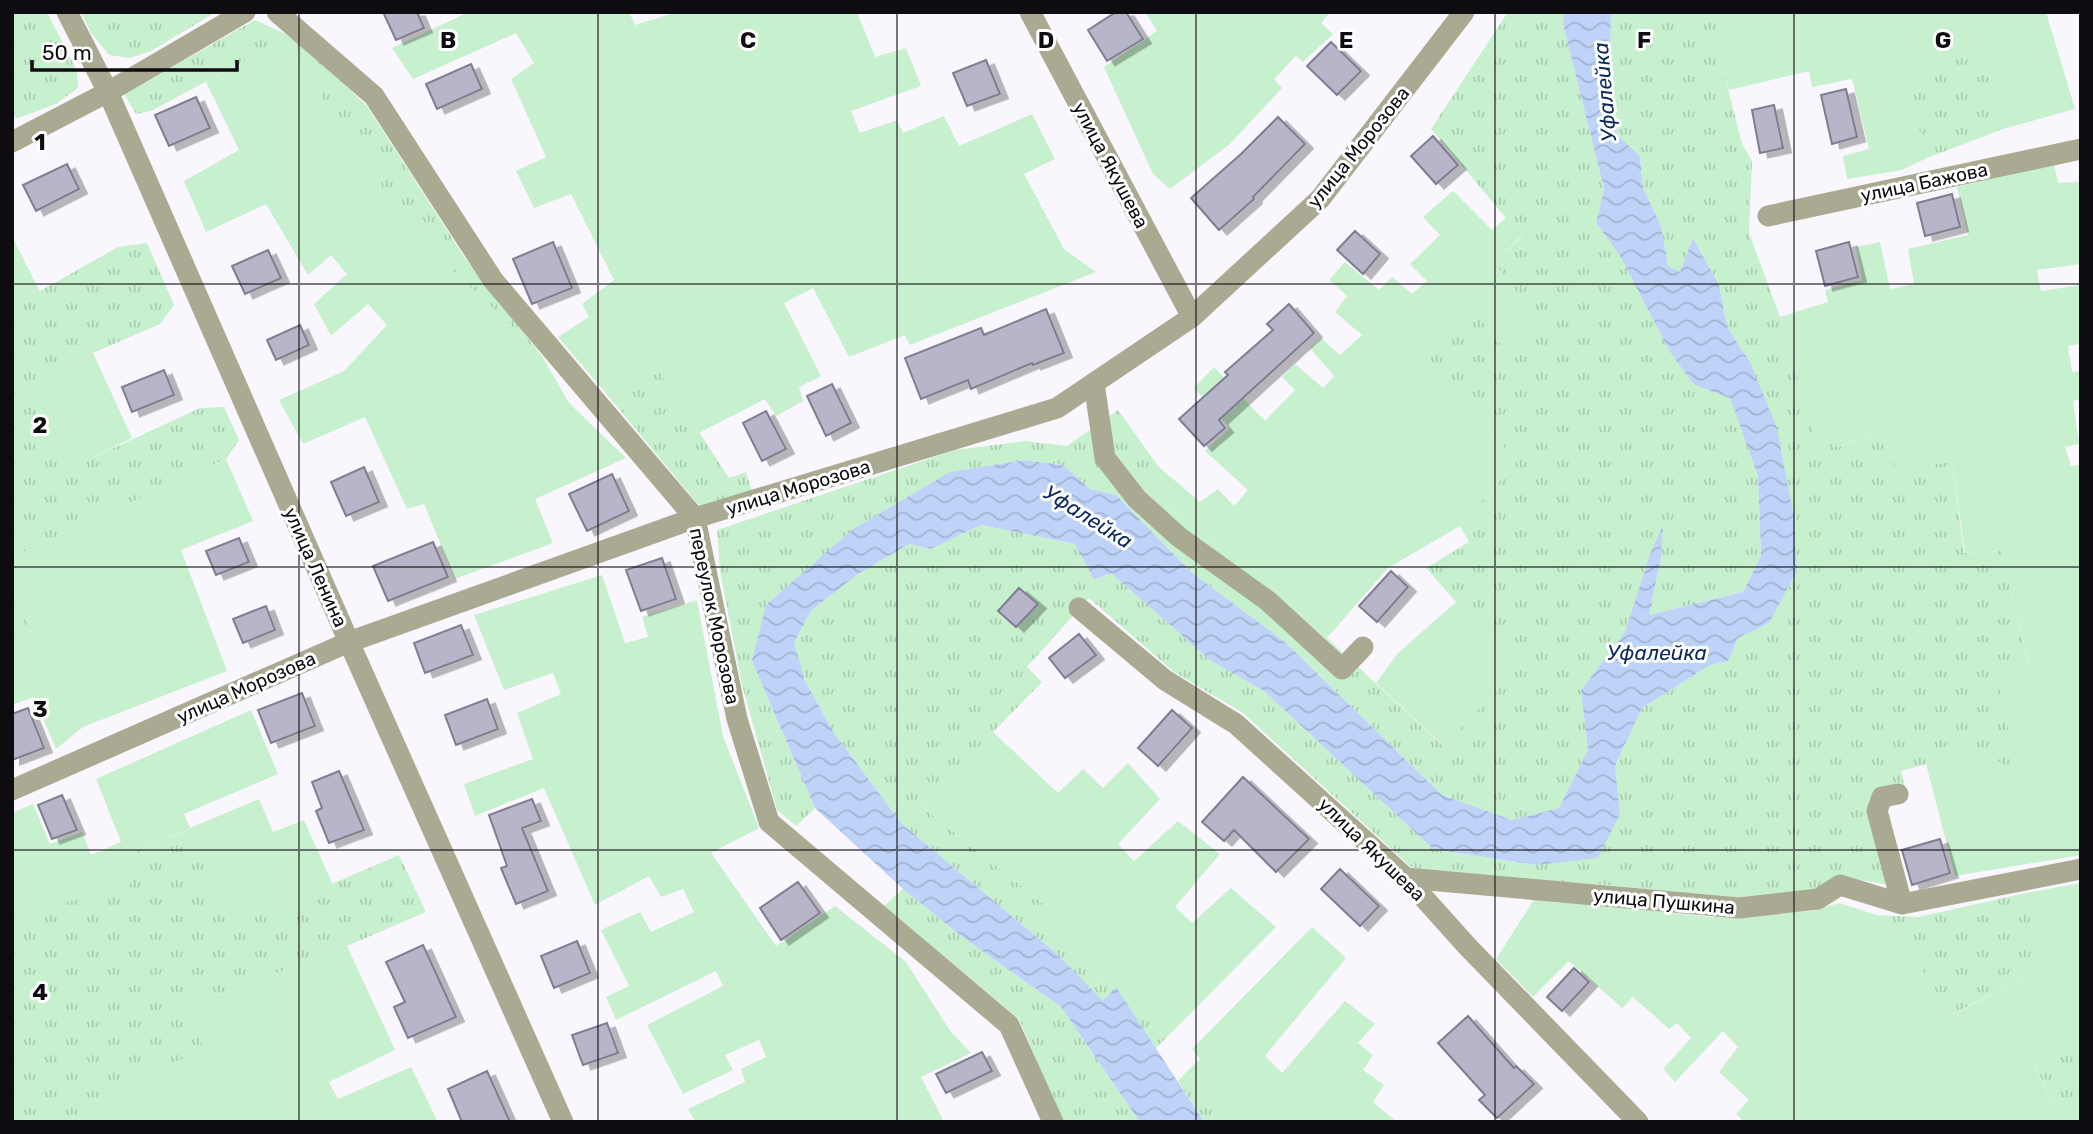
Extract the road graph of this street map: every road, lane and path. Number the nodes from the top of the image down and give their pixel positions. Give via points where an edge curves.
1 (66, 12) edge
2 (245, 12) edge
3 (278, 12) edge
4 (1030, 12) edge
5 (1464, 12) edge
6 (108, 92) junction
7 (12, 142) edge
8 (2081, 149) edge
9 (1768, 216) dead end
10 (1192, 317) junction
11 (1094, 383) junction
12 (695, 518) junction
13 (1079, 608) dead end
14 (349, 642) junction
15 (1363, 647) dead end
16 (12, 790) edge
17 (1898, 794) dead end
18 (2081, 869) edge
19 (1406, 878) junction
20 (1902, 904) junction
21 (563, 1122) edge
22 (1053, 1122) edge
23 (1638, 1122) edge

1 - 6 street, улица Ленина
2 - 6 street
3 - 12 street, переулок Морозова via 374,96 493,280
4 - 10 street, улица Якушева
5 - 10 street, улица Морозова via 1320,199
6 - 7 street
6 - 14 street, улица Ленина
8 - 9 street, улица Бажова
10 - 11 street, улица Морозова
11 - 12 street, улица Морозова via 1057,408
11 - 15 street via 1105,458 1137,499 1179,537 1268,601 1342,669
12 - 14 street, улица Морозова
12 - 22 street, переулок Морозова via 737,719 769,822 1009,1025
13 - 19 street, улица Якушева via 1165,680 1236,724
14 - 16 street, улица Морозова
14 - 21 street, улица Ленина
17 - 20 street via 1882,797 1877,811
18 - 20 street, улица Пушкина
19 - 20 street, улица Пушкина via 1738,908 1818,899 1840,885
19 - 23 street, улица Якушева

